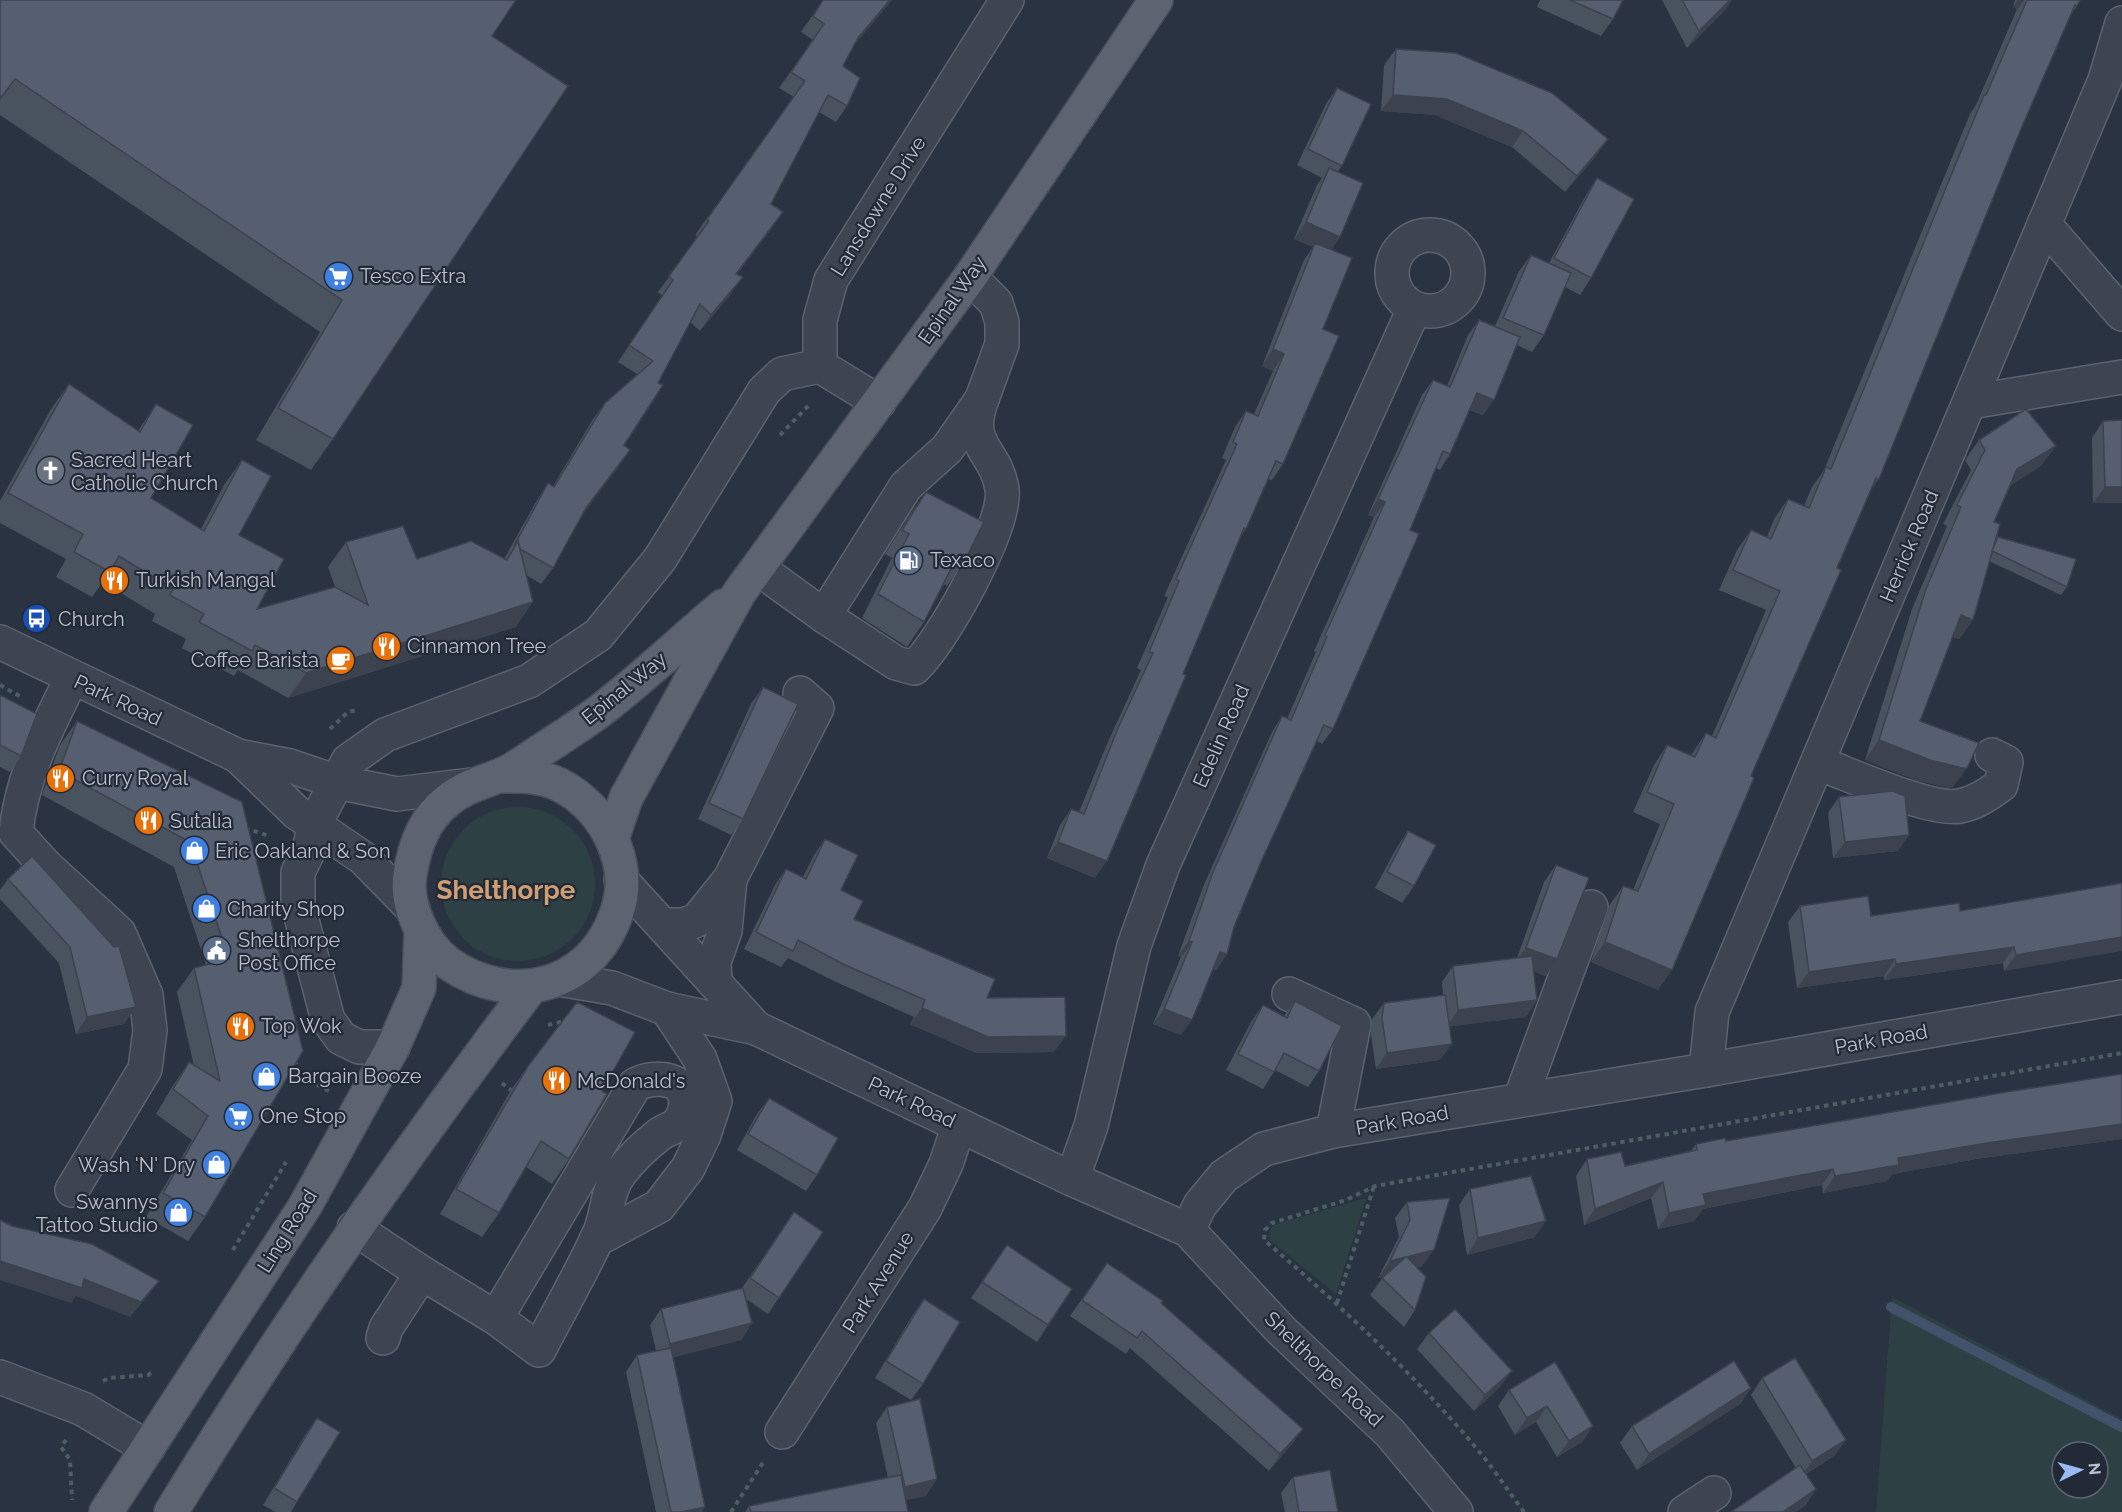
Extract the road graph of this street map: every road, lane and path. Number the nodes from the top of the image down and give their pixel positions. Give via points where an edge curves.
1 (1007, 0) edge
2 (1156, 0) edge
3 (2122, 23) edge
4 (2044, 224) junction
5 (970, 277) junction
6 (1414, 309) dead end
7 (2122, 314) edge
8 (820, 366) junction
9 (2122, 377) edge
10 (982, 399) junction
11 (879, 402) junction
12 (1970, 402) junction
13 (748, 580) junction
14 (824, 616) junction
15 (0, 642) edge
16 (72, 678) junction
17 (0, 685) edge
18 (800, 693) dead end
19 (48, 726) junction
20 (385, 735) junction
21 (323, 737) dead end
22 (1992, 755) dead end
23 (238, 756) junction
24 (1818, 762) junction
25 (504, 776) junction
26 (338, 782) junction
27 (471, 785) junction
28 (315, 823) junction
29 (235, 826) edge
30 (281, 839) dead end
31 (612, 839) junction
32 (730, 879) junction
33 (621, 880) junction
34 (1591, 907) dead end
35 (417, 920) junction
36 (663, 925) junction
37 (715, 982) junction
38 (545, 983) junction
39 (1289, 994) dead end
40 (2122, 997) edge
41 (667, 1009) junction
42 (572, 1019) edge
43 (756, 1028) junction
44 (541, 1030) dead end
45 (393, 1047) junction
46 (292, 1052) edge
47 (2122, 1053) edge
48 (1706, 1070) junction
49 (331, 1092) dead end
50 (1521, 1100) junction
51 (959, 1125) junction
52 (1334, 1131) junction
53 (1072, 1179) junction
54 (1375, 1186) junction
55 (72, 1190) dead end
56 (354, 1228) junction
57 (1188, 1230) junction
58 (600, 1231) junction
59 (234, 1245) dead end
60 (231, 1256) dead end
61 (422, 1273) junction
62 (1337, 1303) junction
63 (496, 1318) junction
64 (383, 1338) dead end
65 (156, 1370) dead end
66 (0, 1377) edge
67 (83, 1409) junction
68 (782, 1432) joint
69 (148, 1448) junction
70 (1714, 1493) dead end
71 (72, 1503) dead end
72 (106, 1512) edge
73 (171, 1512) edge
74 (731, 1512) edge
75 (1456, 1512) edge
76 (1524, 1512) edge
77 (1685, 1512) edge

1 - 8 street, Lansdowne Drive via 831,280 820,320
2 - 5 main road, Epinal Way
3 - 4 street, Herrick Road via 2105,80
4 - 7 street
4 - 12 street, Herrick Road
5 - 10 street via 996,303 1002,322 1002,344
5 - 11 main road, Epinal Way
6 - 53 street, Edelin Road via 1163,865 1134,946 1092,1126
8 - 11 street
8 - 20 street via 782,374 764,391 660,559 598,635 529,681
9 - 12 street
10 - 14 street via 947,449 906,486
10 - 14 street via 974,419 981,446 1002,488 1001,512 983,557 929,654 914,668 896,663
11 - 13 main road, Epinal Way
12 - 24 street, Herrick Road
13 - 14 street
13 - 25 main road, Epinal Way via 597,712
13 - 31 main road, Epinal Way via 626,798
15 - 16 street, Park Road
16 - 19 street
16 - 23 street, Park Road
17 - 19 path via 41,708
18 - 32 street via 817,708
19 - 55 street via 19,802 16,833 119,933 146,995 150,1030 145,1069
20 - 21 path via 369,714 359,710 348,712
20 - 26 street via 348,761
22 - 24 street via 2006,762 2001,785 1980,800 1958,807 1932,804
23 - 26 street, Park Road via 290,766
23 - 28 street, Park Road via 297,813
24 - 48 street, Herrick Road via 1712,1012
25 - 27 main road
25 - 31 main road via 558,784 582,799 601,819
26 - 27 street, Park Road via 398,794
26 - 28 street
27 - 35 main road via 446,801 427,824 414,850 409,880
28 - 35 street, Park Road via 363,858
28 - 45 street via 309,850 298,872 298,905 328,1020 341,1038 359,1047
29 - 30 path
31 - 33 main road
32 - 36 street via 697,920 684,925
32 - 37 street via 725,931 714,962
33 - 36 street, Park Road
33 - 38 main road via 618,911 605,939 584,963
34 - 50 street
35 - 38 main road via 440,957 468,976 499,987
35 - 45 main road, Ling Road via 419,988
36 - 37 street, Park Road
37 - 43 street, Park Road
38 - 41 street, Park Road via 612,988
38 - 56 main road via 444,1101
39 - 52 street via 1354,1024
40 - 48 street, Park Road
41 - 43 street, Park Road
41 - 58 street via 700,1059 715,1101 688,1168 659,1206
42 - 44 path
43 - 51 street, Park Road
45 - 69 main road, Ling Road via 305,1206
46 - 49 path via 298,1074
47 - 54 path
48 - 50 street, Park Road
50 - 52 street, Park Road
51 - 53 street, Park Road
51 - 68 street, Park Avenue via 925,1208
52 - 57 street, Park Road via 1264,1149 1224,1176 1200,1205
53 - 57 street, Park Road
54 - 62 path
54 - 62 path via 1346,1200 1272,1223 1265,1230 1264,1240
56 - 61 street
56 - 73 main road
57 - 75 street, Shelthorpe Road via 1280,1329 1390,1433
58 - 63 street via 539,1350
58 - 63 street via 608,1197 620,1173 662,1132 677,1125 685,1112 681,1088 670,1079 658,1077 635,1085
59 - 60 path
61 - 63 street
61 - 64 street
62 - 76 path via 1479,1450
65 - 67 path via 148,1375 109,1378 96,1385
66 - 67 street
67 - 69 street
67 - 71 path via 61,1447 70,1460
68 - 74 path
69 - 72 main road, Ling Road
70 - 77 street

